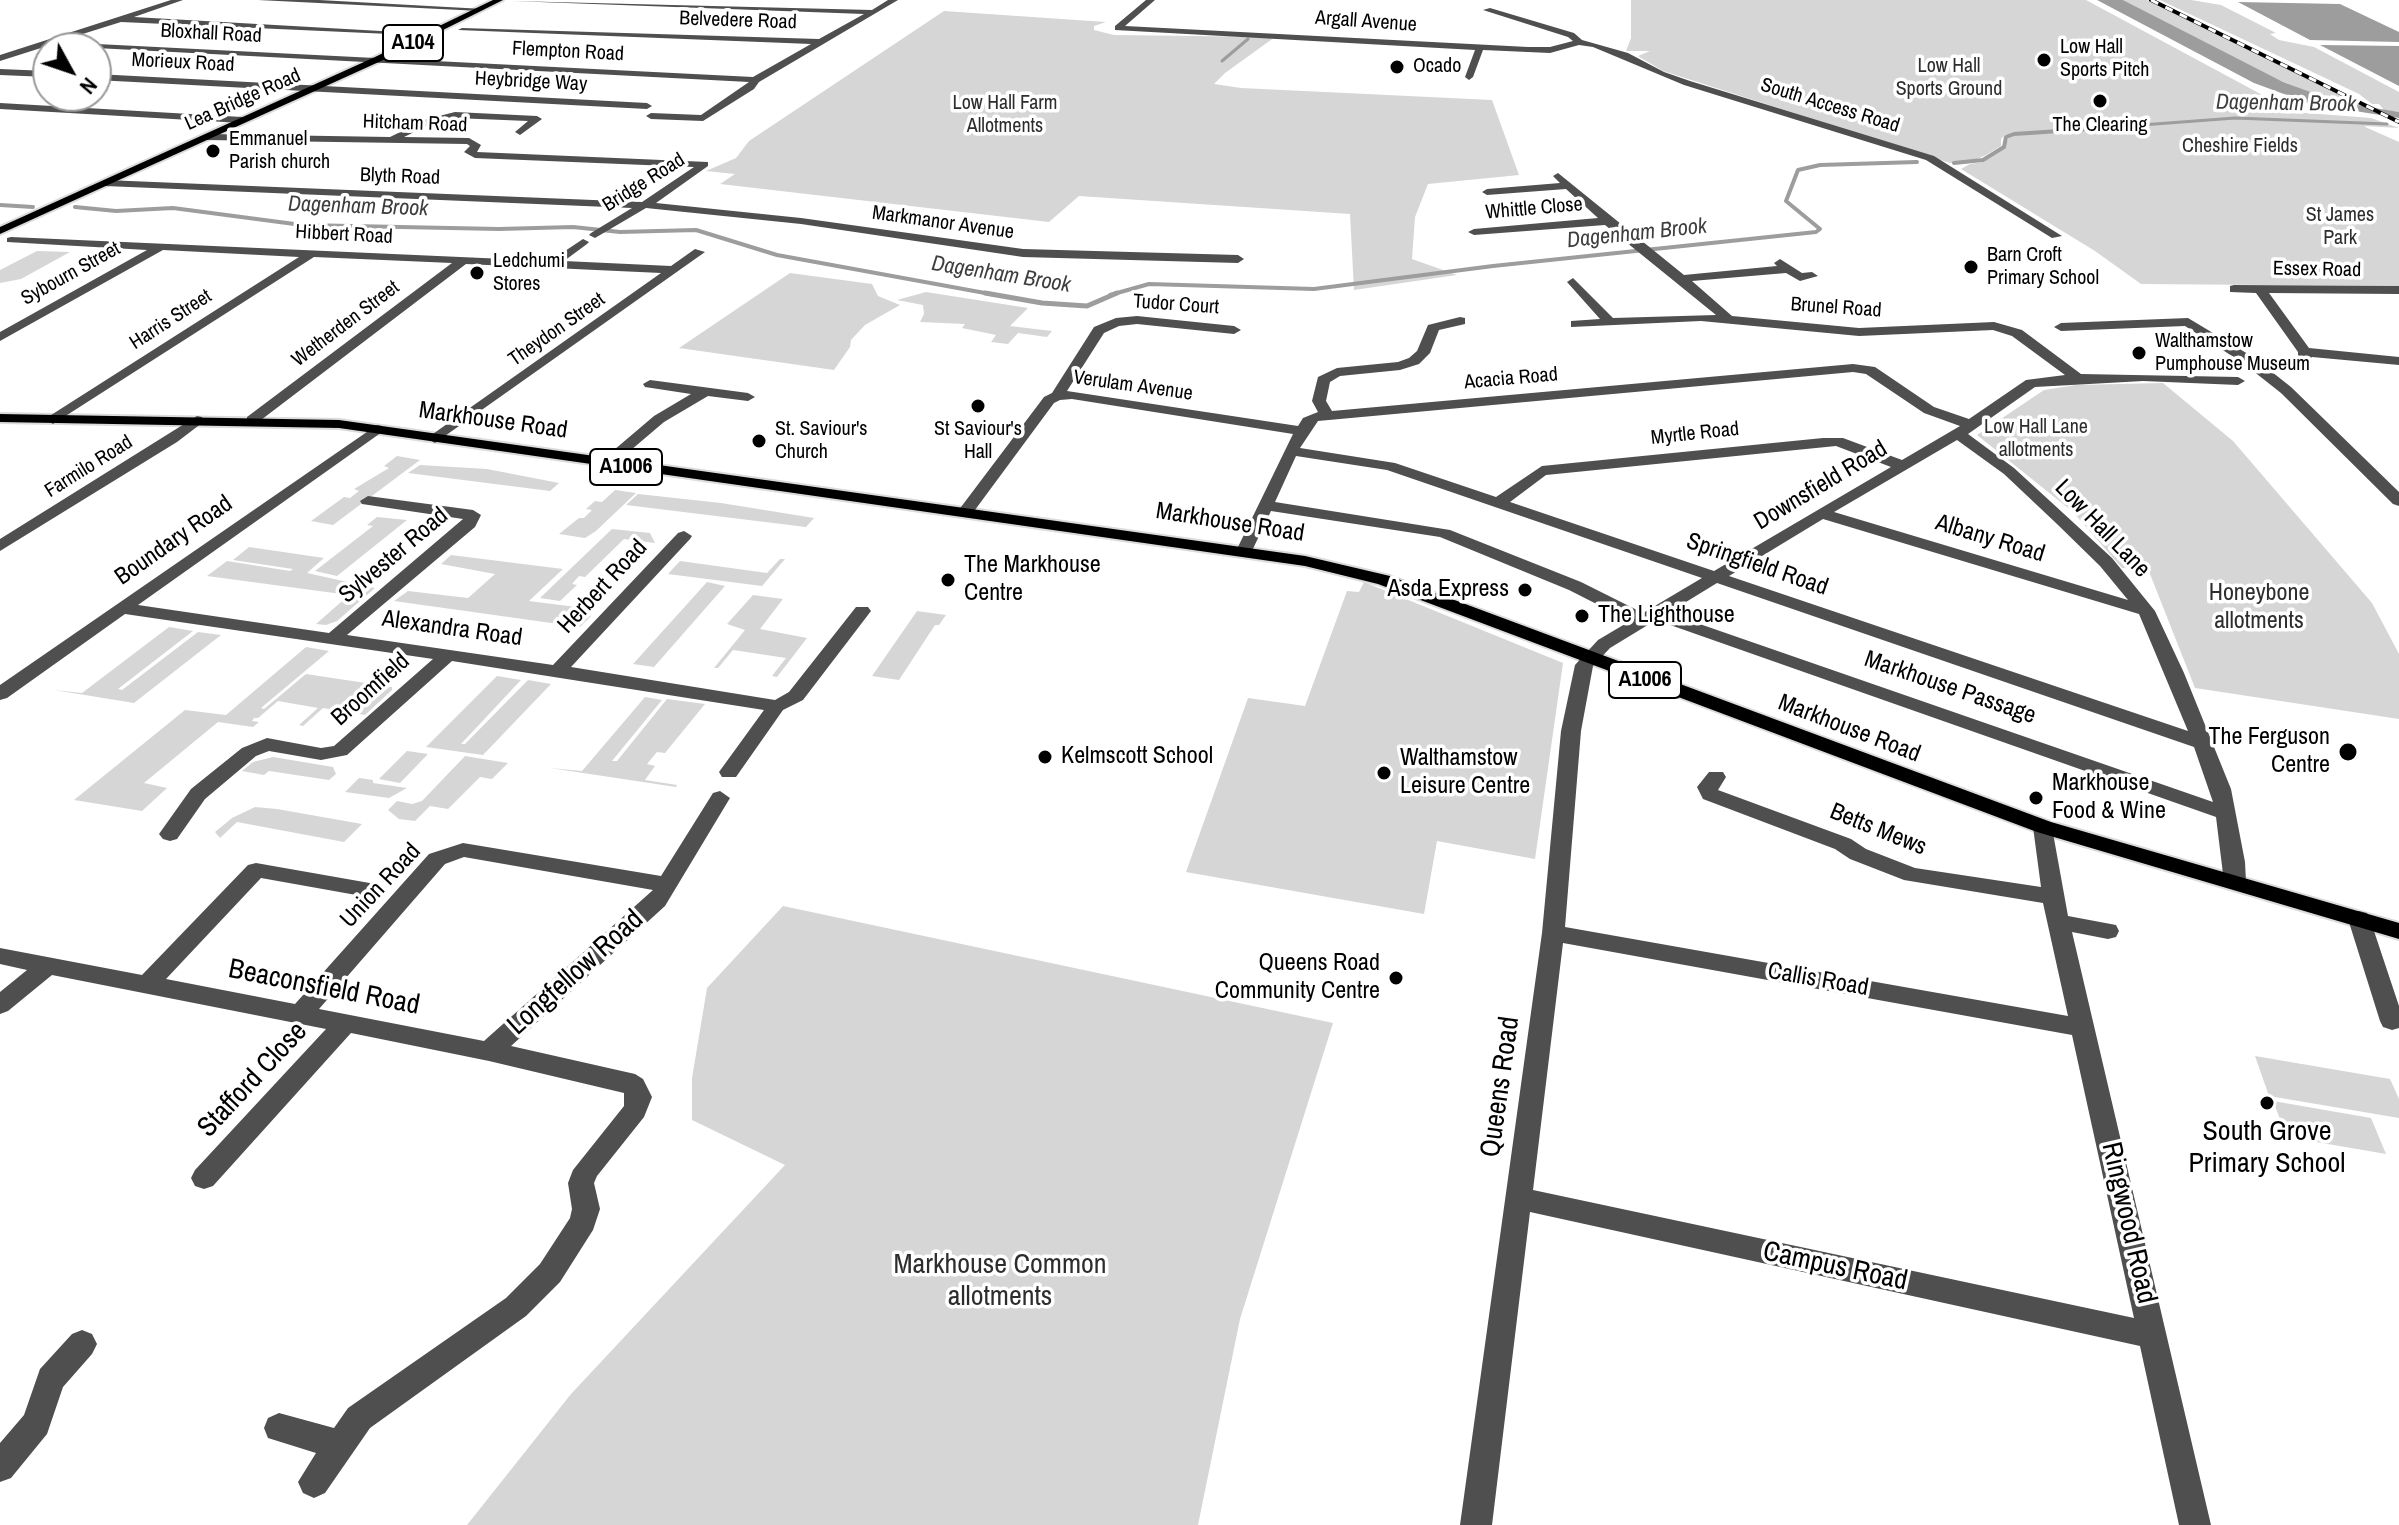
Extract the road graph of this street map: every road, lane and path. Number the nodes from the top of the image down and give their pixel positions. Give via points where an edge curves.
1 (179, 0) edge
2 (262, 0) edge
3 (499, 0) edge
4 (894, 0) edge
5 (1151, 0) edge
6 (516, 1) edge
7 (480, 9) junction
8 (1487, 10) dead end
9 (873, 12) junction
10 (119, 19) junction
11 (462, 30) dead end
12 (80, 32) edge
13 (412, 33) dead end
14 (821, 42) junction
15 (1579, 42) junction
16 (112, 47) edge
17 (32, 48) edge
18 (1480, 48) junction
19 (0, 58) edge
20 (378, 59) junction
21 (0, 72) edge
22 (32, 73) edge
23 (1469, 77) dead end
24 (112, 78) edge
25 (755, 80) junction
26 (317, 87) junction
27 (0, 106) edge
28 (703, 118) junction
29 (242, 120) junction
30 (719, 123) dead end
31 (520, 132) dead end
32 (206, 137) junction
33 (391, 140) junction
34 (699, 162) joint
35 (105, 183) junction
36 (1488, 193) dead end
37 (645, 205) junction
38 (1607, 221) junction
39 (0, 231) edge
40 (2056, 236) dead end
41 (1481, 239) dead end
42 (11, 240) dead end
43 (162, 246) junction
44 (699, 252) dead end
45 (311, 254) junction
46 (1773, 258) dead end
47 (1238, 259) dead end
48 (464, 260) junction
49 (553, 264) junction
50 (1789, 269) junction
51 (675, 270) junction
52 (1812, 276) dead end
53 (1679, 279) junction
54 (1602, 287) dead end
55 (2234, 289) dead end
56 (2260, 289) junction
57 (2397, 292) edge
58 (1727, 318) junction
59 (1460, 321) dead end
60 (1610, 322) junction
61 (1576, 324) dead end
62 (2061, 327) dead end
63 (1234, 330) dead end
64 (0, 337) edge
65 (2305, 352) junction
66 (2399, 361) edge
67 (1862, 368) joint
68 (2289, 369) dead end
69 (2078, 378) junction
70 (2238, 381) dead end
71 (650, 384) dead end
72 (704, 392) junction
73 (1057, 396) junction
74 (748, 397) dead end
75 (1327, 416) junction
76 (0, 418) edge
77 (53, 420) junction
78 (197, 420) junction
79 (252, 420) junction
80 (377, 429) junction
81 (1964, 430) junction
82 (1301, 431) junction
83 (435, 439) junction
84 (1291, 451) junction
85 (606, 464) junction
86 (1903, 466) junction
87 (368, 501) dead end
88 (2399, 501) edge
89 (1498, 503) junction
90 (1265, 505) junction
91 (966, 511) junction
92 (1821, 513) junction
93 (684, 536) dead end
94 (0, 546) edge
95 (1244, 551) junction
96 (1718, 577) junction
97 (121, 608) junction
98 (862, 611) dead end
99 (2146, 611) junction
100 (1650, 617) junction
101 (333, 638) junction
102 (448, 655) junction
103 (1589, 658) junction
104 (557, 671) junction
105 (0, 694) edge
106 (776, 706) junction
107 (2203, 743) junction
108 (729, 772) dead end
109 (1716, 777) dead end
110 (720, 798) dead end
111 (2227, 814) junction
112 (2044, 827) junction
113 (170, 834) dead end
114 (2235, 882) junction
115 (669, 885) junction
116 (373, 890) dead end
117 (2056, 910) junction
118 (2359, 919) junction
119 (2108, 931) dead end
120 (2399, 931) edge
121 (1553, 933) junction
122 (0, 956) edge
123 (48, 965) junction
124 (147, 984) junction
125 (0, 1005) edge
126 (300, 1014) junction
127 (2392, 1021) dead end
128 (346, 1023) junction
129 (2082, 1028) junction
130 (489, 1051) junction
131 (204, 1178) dead end
132 (1517, 1198) junction
133 (2154, 1336) junction
134 (82, 1344) dead end
135 (279, 1428) dead end
136 (340, 1445) junction
137 (0, 1467) edge
138 (314, 1482) dead end
139 (1476, 1525) edge
140 (2195, 1525) edge

1 - 10 street
2 - 7 street
3 - 7 main road, Lea Bridge Road / A104
4 - 9 street
5 - 18 street, Argall Avenue via 1118,28
6 - 9 street
7 - 20 main road, Lea Bridge Road / A104
8 - 15 street, South Access Road
9 - 14 street
10 - 12 street
10 - 13 street
11 - 14 street, Belvedere Road
14 - 25 street
15 - 18 street, South Access Road via 1542,50
15 - 40 street, South Access Road via 1618,52 1687,83 1930,158
16 - 20 street, Bloxhall Road
17 - 19 street
18 - 23 street
20 - 25 street, Flempton Road
20 - 26 main road, Lea Bridge Road / A104
21 - 22 street
24 - 26 street, Morieux Road
25 - 28 street
26 - 28 street, Heybridge Way
26 - 29 main road, Lea Bridge Road / A104
27 - 29 street
28 - 30 street, Heybridge Way
29 - 32 main road, Lea Bridge Road / A104
31 - 33 street via 537,119 455,115
32 - 33 street, Hitcham Road
32 - 35 main road, Lea Bridge Road / A104
33 - 34 street, Hitcham Road via 469,141 476,145 469,152 475,155
34 - 37 street, Bridge Road via 705,166
35 - 37 street, Blyth Road
35 - 39 main road, Lea Bridge Road / A104
36 - 38 street via 1562,181
37 - 47 street, Markmanor Avenue via 1023,253
37 - 49 street, Bridge Road
38 - 41 street, Whittle Close via 1474,232
38 - 53 street
42 - 43 street, Hibbert Road
43 - 45 street, Hibbert Road
43 - 64 street, Sybourn Street
44 - 51 street, Theydon Street
45 - 48 street, Hibbert Road
45 - 77 street, Harris Street
46 - 50 street
48 - 49 street, Hibbert Road
48 - 79 street, Wetherden Street
49 - 51 street, Hibbert Road
50 - 52 street via 1800,277
50 - 53 street
51 - 83 street, Theydon Street
53 - 58 street
54 - 60 street via 1576,285
55 - 56 street, Essex Road
56 - 57 street, Essex Road
56 - 65 street
58 - 60 street, Brunel Road
58 - 69 street, Brunel Road via 1859,332 2007,328
59 - 75 street via 1433,328 1414,361 1337,372 1323,380 1319,401
60 - 61 street, Brunel Road
62 - 88 street via 2188,322 2273,379
63 - 73 street, Tudor Court via 1116,322 1099,330
65 - 66 street
65 - 68 street
67 - 75 street, Acacia Road
67 - 81 street, Low Hall Lane
69 - 70 street
69 - 81 street via 2031,383
71 - 72 street
72 - 74 street
72 - 85 street via 659,419
73 - 82 street, Verulam Avenue
73 - 91 street, Verulam Avenue
75 - 82 street, Acacia Road via 1308,421
76 - 77 main road, Markhouse Road / A1006
77 - 78 main road, Markhouse Road / A1006
78 - 79 main road, Markhouse Road / A1006
78 - 94 street, Farmilo Road
79 - 80 main road, Markhouse Road / A1006
80 - 83 main road, Markhouse Road / A1006
80 - 97 street, Boundary Road
81 - 86 street, Downsfield Road
81 - 99 street, Low Hall Lane via 2106,562
82 - 84 street
83 - 85 main road, Markhouse Road / A1006
84 - 89 street, Springfield Road via 1390,466
84 - 90 street
85 - 91 main road, Markhouse Road / A1006
86 - 89 street, Myrtle Road via 1838,441 1823,442 1542,471
86 - 92 street, Downsfield Road
87 - 101 street, Sylvester Road via 473,515 469,524
89 - 96 street, Springfield Road
90 - 95 street
90 - 100 street, Markhouse Passage via 1444,533
91 - 95 main road, Markhouse Road / A1006
92 - 96 street, Downsfield Road
92 - 99 street, Albany Road
93 - 104 street, Herbert Road
95 - 103 main road, Markhouse Road / A1006 via 1384,580
96 - 100 street, Downsfield Road
96 - 107 street, Springfield Road
97 - 101 street, Alexandra Road
97 - 105 street, Boundary Road
98 - 106 street via 796,696
99 - 107 street, Low Hall Lane
100 - 103 street, Downsfield Road
100 - 111 street, Markhouse Passage
101 - 102 street, Alexandra Road
102 - 104 street, Alexandra Road
102 - 113 street, Broomfield via 340,751 321,754 267,744 249,752 198,794
103 - 112 main road, Markhouse Road / A1006
103 - 121 street, Queens Road via 1571,731
104 - 106 street, Alexandra Road
106 - 108 street
107 - 111 street, Low Hall Lane
109 - 117 street, Betts Mews via 1707,787 1710,794 1858,854 1912,875
110 - 115 street, Longfellow Road
111 - 114 street, Low Hall Lane
112 - 114 main road, Markhouse Road / A1006
112 - 117 street, Ringwood Road
114 - 118 main road, Markhouse Road / A1006
115 - 126 street, Union Road via 463,850 437,859
115 - 130 street, Longfellow Road
116 - 124 street via 256,870
117 - 119 street
117 - 129 street, Ringwood Road
118 - 120 main road, Markhouse Road / A1006
118 - 127 street
121 - 129 street, Callis Road
121 - 132 street, Queens Road
122 - 123 street, Beaconsfield Road
123 - 124 street, Beaconsfield Road
123 - 125 street
124 - 126 street, Beaconsfield Road
126 - 128 street, Beaconsfield Road
128 - 130 street, Beaconsfield Road
128 - 131 street, Stafford Close
129 - 133 street, Ringwood Road
130 - 136 street, Longfellow Road via 626,1081 639,1097 635,1110 586,1170 581,1183 583,1222 550,1273 516,1307 359,1418
132 - 133 street, Campus Road
132 - 139 street, Queens Road
133 - 140 street, Ringwood Road
134 - 137 street via 51,1379 36,1424
135 - 136 street
136 - 138 street, Longfellow Road

